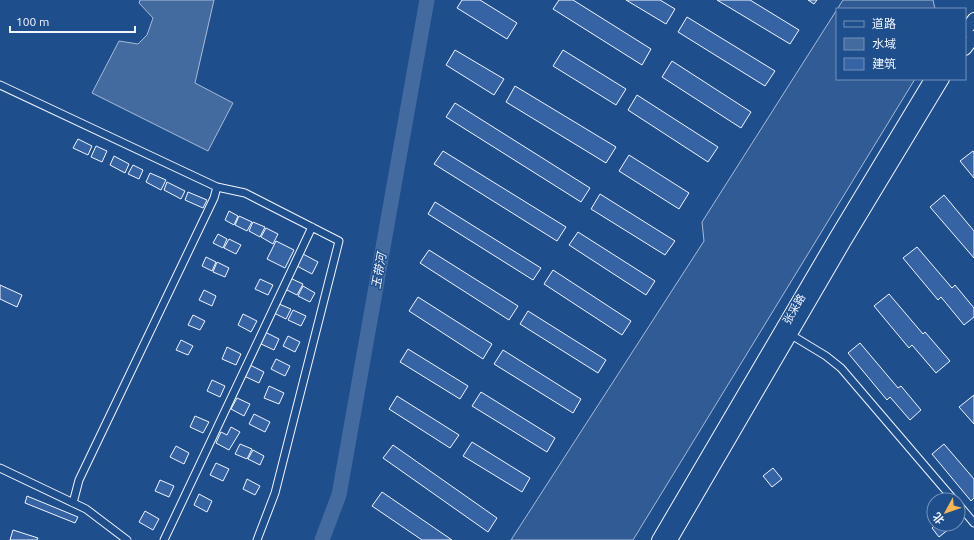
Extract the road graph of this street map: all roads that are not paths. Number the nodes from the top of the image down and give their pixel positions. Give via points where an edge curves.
1 (974, 19) edge
2 (966, 31) edge
3 (974, 37) edge
4 (966, 48) edge
5 (930, 80) edge
6 (942, 80) edge
7 (0, 85) edge
8 (217, 186) junction
9 (312, 227) junction
10 (786, 332) junction
11 (0, 468) edge
12 (947, 492) edge
13 (73, 503) junction
14 (966, 514) edge
15 (974, 523) edge
16 (127, 540) edge
17 (164, 540) edge
18 (258, 540) edge
19 (658, 540) edge
20 (671, 540) edge

1 - 2 main road
3 - 4 main road
5 - 10 main road, 张采路
6 - 10 main road, 张采路
7 - 8 street
8 - 9 street via 245,193
8 - 13 street via 214,198 79,480
9 - 17 street
9 - 18 street via 339,240 275,493
10 - 12 street via 841,368
10 - 19 main road, 张采路
10 - 20 main road, 张采路
11 - 13 street
13 - 16 street
14 - 15 street

